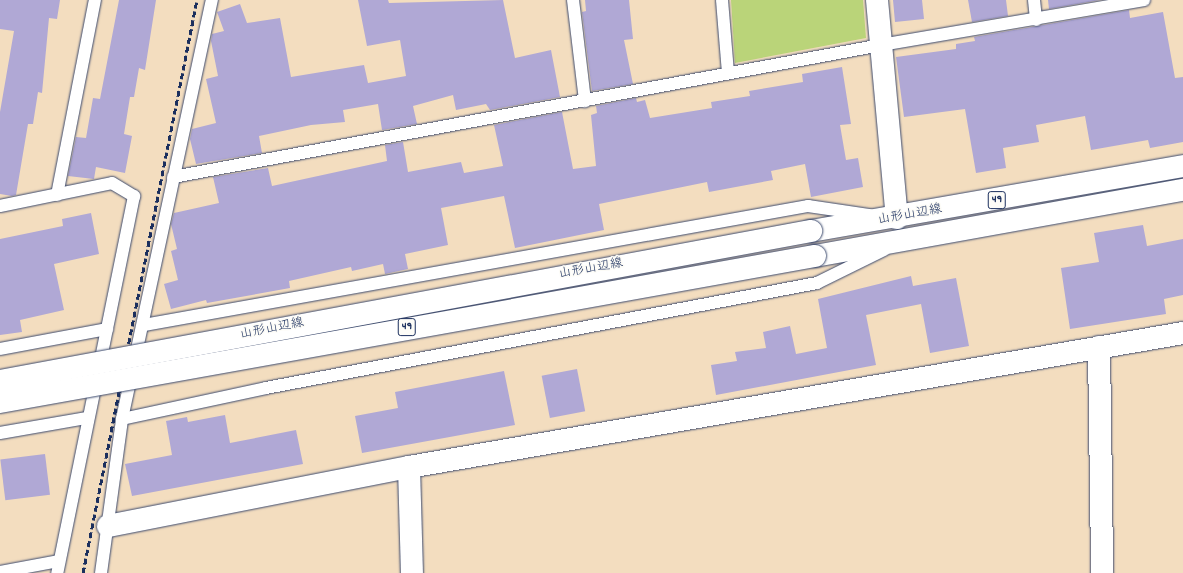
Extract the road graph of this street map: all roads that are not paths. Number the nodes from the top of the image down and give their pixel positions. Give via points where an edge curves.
1 (96, 0) edge
2 (212, 0) edge
3 (573, 0) edge
4 (722, 0) edge
5 (877, 0) edge
6 (1034, 0) edge
7 (1144, 0) edge
8 (1036, 20) junction
9 (881, 45) junction
10 (728, 74) junction
11 (585, 101) junction
12 (1183, 166) edge
13 (173, 177) junction
14 (1183, 190) edge
15 (57, 195) junction
16 (0, 206) edge
17 (897, 218) junction
18 (908, 239) junction
19 (144, 325) junction
20 (107, 329) junction
21 (1183, 333) edge
22 (1100, 348) junction
23 (0, 349) edge
24 (0, 381) edge
25 (0, 402) edge
26 (86, 418) junction
27 (122, 419) junction
28 (0, 433) edge
29 (409, 467) junction
30 (108, 526) junction
31 (58, 567) edge
32 (0, 572) edge
33 (101, 573) edge
34 (412, 573) edge
35 (1102, 573) edge

1 - 15 lane
2 - 13 lane
3 - 11 lane
4 - 10 lane
5 - 9 main road
6 - 8 lane
7 - 8 lane
8 - 9 lane
9 - 10 lane
9 - 17 main road
10 - 11 lane
11 - 13 lane
12 - 17 main road, 山形山辺線 / 49
13 - 19 lane
14 - 18 main road, 山形山辺線 / 49
15 - 16 lane
15 - 20 lane via 112,183 134,196
17 - 19 lane via 808,206
17 - 24 main road, 山形山辺線 / 49, bridge via 811,231
18 - 25 main road, 山形山辺線 / 49, bridge
18 - 27 lane via 817,283 266,388
19 - 27 lane
20 - 23 lane
20 - 26 lane
21 - 22 main road
22 - 29 main road
22 - 35 main road
26 - 28 lane
26 - 31 lane
27 - 30 lane
29 - 30 main road
29 - 34 main road
30 - 33 lane
31 - 32 lane

